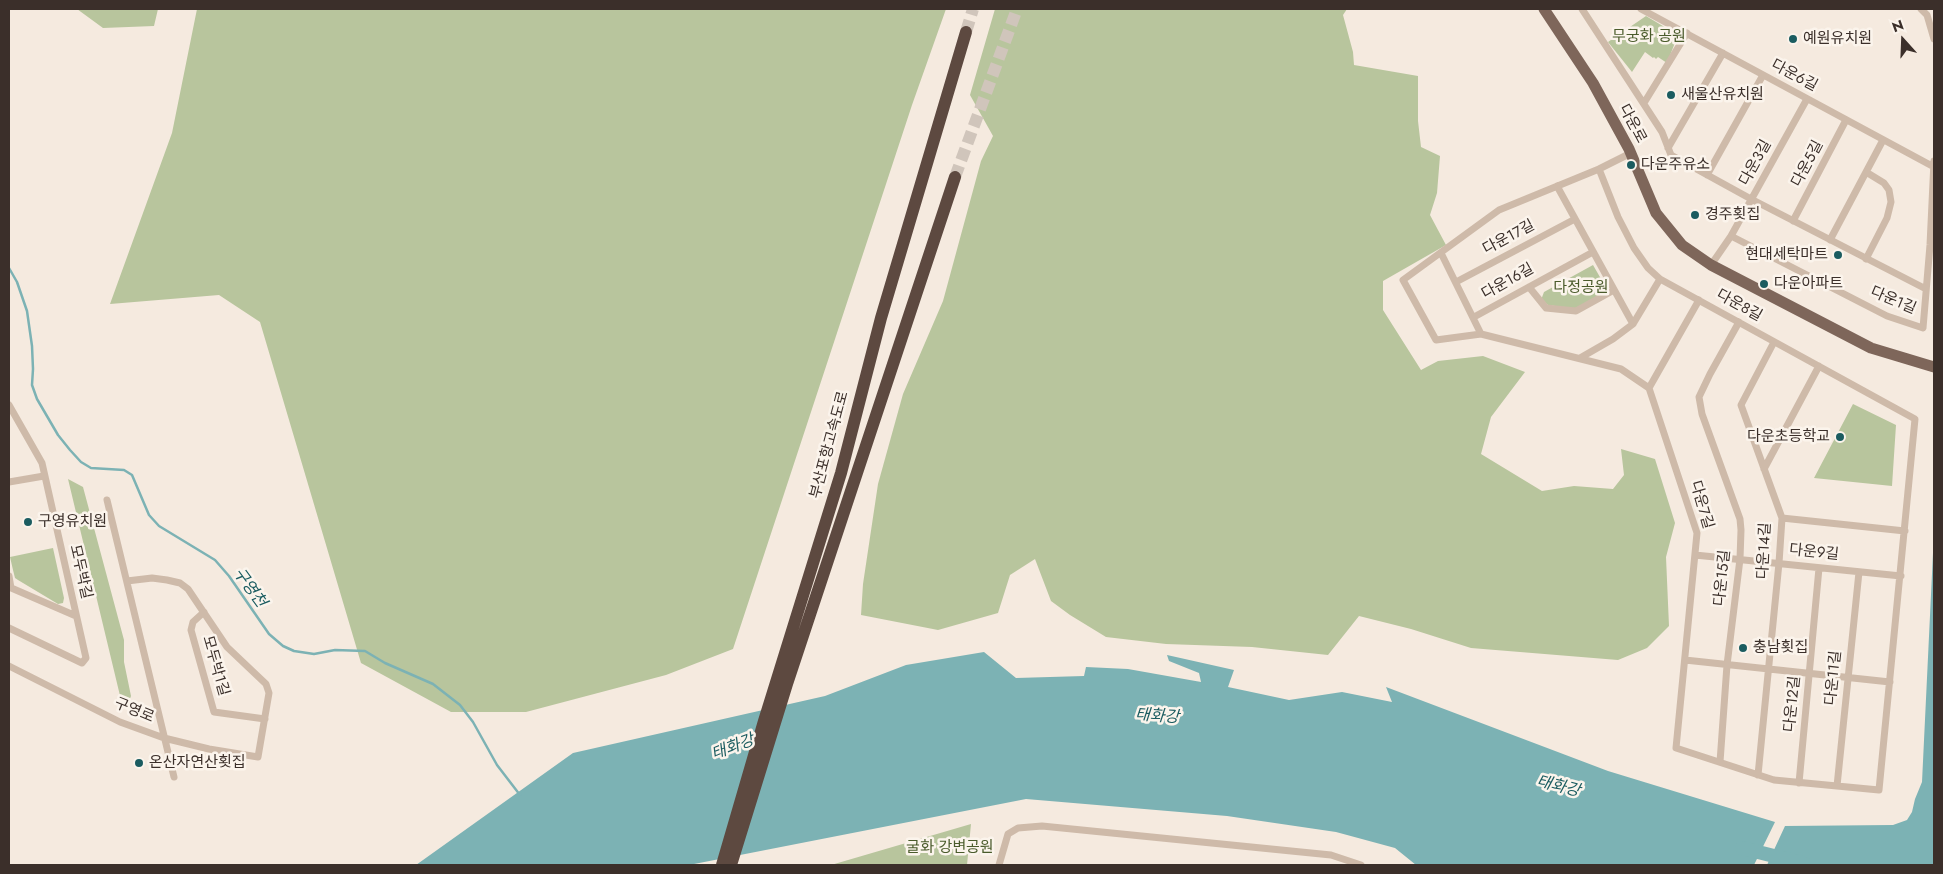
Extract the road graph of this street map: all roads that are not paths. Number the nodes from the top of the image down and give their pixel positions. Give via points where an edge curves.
1 (1544, 9) edge
2 (1582, 9) edge
3 (1641, 9) edge
4 (1921, 9) edge
5 (966, 32) tunnel mouth
6 (1687, 33) junction
7 (1934, 39) edge
8 (1724, 54) junction
9 (1763, 75) junction
10 (1807, 98) junction
11 (1644, 103) junction
12 (1846, 120) junction
13 (1883, 140) junction
14 (1668, 148) junction
15 (1631, 153) junction
16 (1934, 161) edge
17 (1934, 168) edge
18 (1600, 169) junction
19 (1866, 172) junction
20 (1707, 175) junction
21 (955, 177) tunnel mouth
22 (1557, 186) junction
23 (1751, 199) junction
24 (1575, 219) junction
25 (1793, 221) junction
26 (1731, 236) junction
27 (1830, 240) junction
28 (1593, 252) junction
29 (1441, 253) junction
30 (1866, 259) junction
31 (1711, 264) junction
32 (1660, 279) junction
33 (1456, 282) junction
34 (1529, 287) junction
35 (1614, 290) junction
36 (1926, 290) junction
37 (1699, 300) junction
38 (1474, 317) junction
39 (1739, 322) junction
40 (1633, 324) junction
41 (1482, 334) junction
42 (1774, 342) junction
43 (1580, 358) junction
44 (1819, 366) junction
45 (1931, 366) edge
46 (1649, 388) junction
47 (9, 405) edge
48 (1915, 419) joint
49 (1764, 469) junction
50 (44, 476) junction
51 (9, 482) edge
52 (107, 500) dead end
53 (1782, 518) junction
54 (1906, 531) junction
55 (1695, 555) junction
56 (1740, 559) junction
57 (1780, 563) junction
58 (1819, 568) junction
59 (1858, 572) junction
60 (9, 576) edge
61 (1901, 576) junction
62 (127, 581) junction
63 (10, 587) edge
64 (204, 612) junction
65 (76, 616) junction
66 (9, 628) edge
67 (1685, 660) junction
68 (1727, 665) junction
69 (9, 666) edge
70 (1769, 669) junction
71 (1810, 674) junction
72 (1848, 678) junction
73 (1890, 682) junction
74 (265, 719) junction
75 (164, 738) junction
76 (258, 756) joint
77 (1720, 762) junction
78 (1758, 775) junction
79 (174, 777) dead end
80 (1799, 783) junction
81 (1837, 786) junction
82 (722, 865) edge
83 (731, 865) edge
84 (999, 865) edge
85 (1361, 865) edge

1 - 15 main road, 다운로 via 1593,83
2 - 11 street
3 - 6 street, 다운6길
4 - 7 street via 1927,15
5 - 82 highway, 부산포항고속도로 via 880,318 841,473
6 - 8 street, 다운6길
6 - 11 street
8 - 9 street, 다운6길
8 - 14 street
9 - 10 street, 다운6길
9 - 20 street
10 - 12 street, 다운6길
10 - 23 street, 다운3길
11 - 14 street
12 - 13 street, 다운6길
12 - 25 street, 다운5길
13 - 17 street, 다운6길
13 - 19 street
14 - 20 street via 1671,155
15 - 18 street
15 - 31 main road, 다운로 via 1656,213 1682,245
16 - 17 street, 다운1길
17 - 36 street, 다운1길
18 - 22 street
18 - 32 street, 다운8길 via 1634,248
19 - 27 street
19 - 30 street via 1884,183 1891,202 1887,218
20 - 23 street
21 - 83 highway via 787,684
22 - 24 street
22 - 29 street via 1499,210
23 - 25 street
23 - 26 street, 다운3길
24 - 28 street
24 - 33 street, 다운17길
25 - 27 street
26 - 31 street, 다운3길
26 - 36 street, 다운1길 via 1886,316 1923,328
27 - 30 street
28 - 34 street, 다운16길
28 - 35 street
29 - 33 street, 다운16길
29 - 41 street via 1403,280 1436,340
30 - 36 street
31 - 45 main road, 다운로 via 1871,348
32 - 37 street, 다운8길
32 - 40 street
33 - 38 street, 다운16길
34 - 35 street via 1546,308 1576,311
34 - 38 street, 다운16길
35 - 40 street
37 - 39 street, 다운8길
37 - 46 street
38 - 41 street
39 - 42 street, 다운8길
39 - 56 street, 다운15길 via 1699,397 1702,414 1740,520
40 - 43 street
41 - 43 street
42 - 44 street, 다운8길
42 - 49 street, 다운14길 via 1741,405
43 - 46 street via 1621,369
44 - 48 street, 다운8길
44 - 49 street
46 - 55 street, 다운7길 via 1697,533
47 - 50 street, 모두박길 via 42,463
48 - 54 street, 다운7길
49 - 53 street, 다운14길
50 - 51 street
50 - 65 street, 모두박길
52 - 62 street
53 - 54 street
53 - 57 street, 다운14길
54 - 61 street, 다운7길
55 - 56 street, 다운9길
55 - 67 street, 다운7길
56 - 57 street, 다운9길
56 - 68 street, 다운15길
57 - 58 street, 다운9길
57 - 70 street, 다운14길
58 - 59 street, 다운9길
58 - 71 street, 다운12길
59 - 61 street, 다운9길
59 - 72 street, 다운11길
60 - 63 street, 모두박길
61 - 73 street, 다운7길
62 - 64 street, 모두박1길 via 152,578 180,583 188,588
62 - 75 street
63 - 65 street, 모두박길
64 - 74 street, 모두박1길 via 227,647 266,684 269,694
64 - 74 street, 모두박1길 via 191,630 214,712
65 - 66 street, 모두박길 via 86,658 82,663
67 - 68 street
67 - 77 street, 다운7길 via 1676,748
68 - 70 street
68 - 77 street, 다운15길
69 - 75 street, 구영로 via 120,722
70 - 71 street
70 - 78 street, 다운14길
71 - 72 street
71 - 80 street, 다운12길
72 - 73 street
72 - 81 street, 다운11길
73 - 81 street, 다운7길 via 1879,790
74 - 76 street, 모두박1길
75 - 76 street, 구영로
75 - 79 street
77 - 78 street, 다운7길
78 - 80 street, 다운7길
80 - 81 street, 다운7길
84 - 85 street via 1008,834 1018,828 1042,826 1331,855

